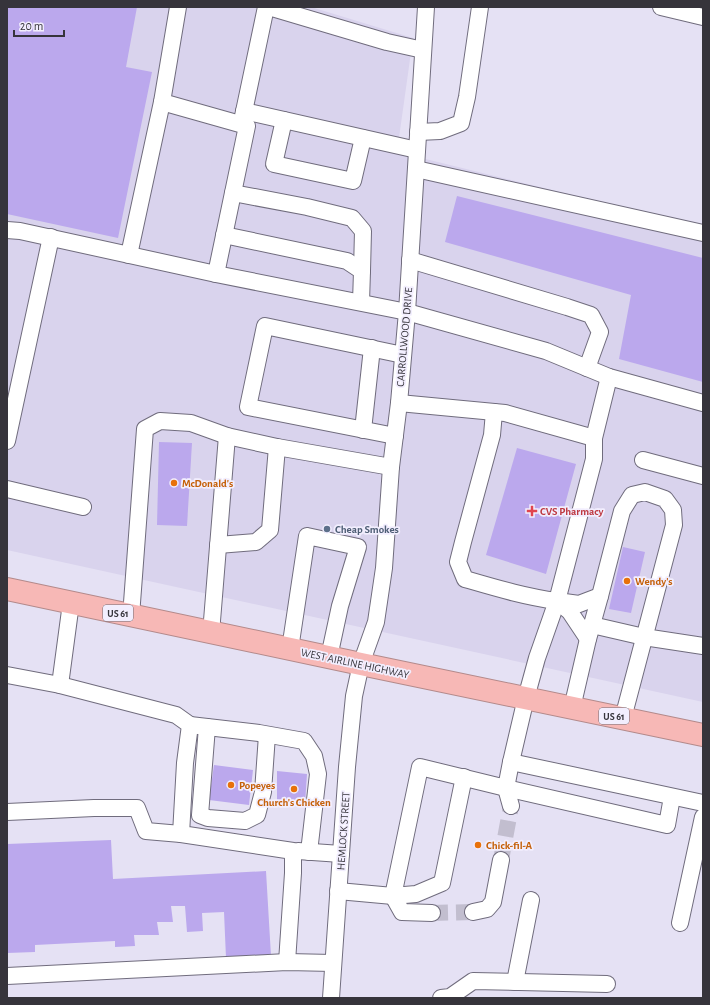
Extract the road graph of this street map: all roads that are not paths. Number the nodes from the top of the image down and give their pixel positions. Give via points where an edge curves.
1 (178, 7) edge
2 (266, 7) edge
3 (269, 7) edge
4 (426, 7) edge
5 (480, 7) edge
6 (661, 7) edge
7 (693, 13) edge
8 (423, 50) junction
9 (162, 102) junction
10 (243, 117) junction
11 (284, 120) junction
12 (418, 132) junction
13 (363, 138) junction
14 (417, 150) junction
15 (416, 169) junction
16 (233, 193) junction
17 (7, 230) edge
18 (703, 233) edge
19 (224, 235) junction
20 (51, 238) junction
21 (129, 255) junction
22 (410, 260) junction
23 (362, 271) junction
24 (216, 274) junction
25 (361, 302) junction
26 (407, 312) junction
27 (372, 348) junction
28 (402, 355) junction
29 (587, 368) junction
30 (609, 377) junction
31 (703, 403) edge
32 (399, 404) junction
33 (494, 412) junction
34 (363, 430) junction
35 (227, 436) junction
36 (395, 436) junction
37 (594, 438) junction
38 (7, 441) edge
39 (277, 447) junction
40 (643, 460) dead end
41 (391, 467) junction
42 (703, 476) edge
43 (7, 489) edge
44 (83, 507) dead end
45 (218, 545) junction
46 (7, 589) edge
47 (600, 596) junction
48 (557, 601) junction
49 (71, 603) junction
50 (131, 616) junction
51 (590, 632) junction
52 (211, 633) junction
53 (644, 636) junction
54 (703, 646) edge
55 (290, 649) junction
56 (329, 658) junction
57 (361, 664) junction
58 (7, 676) edge
59 (60, 685) junction
60 (526, 698) junction
61 (572, 708) junction
62 (623, 718) junction
63 (190, 725) junction
64 (207, 727) junction
65 (703, 734) edge
66 (267, 735) junction
67 (511, 762) junction
68 (464, 777) junction
69 (506, 788) junction
70 (672, 797) junction
71 (703, 803) edge
72 (511, 806) tunnel mouth
73 (7, 812) edge
74 (703, 817) edge
75 (181, 834) junction
76 (293, 851) junction
77 (309, 852) junction
78 (341, 854) junction
79 (501, 860) tunnel mouth
80 (338, 891) junction
81 (393, 896) junction
82 (531, 900) dead end
83 (473, 912) tunnel mouth
84 (432, 914) tunnel mouth
85 (680, 923) dead end
86 (287, 962) junction
87 (333, 963) junction
88 (7, 976) edge
89 (515, 982) junction
90 (607, 984) dead end
91 (331, 998) edge
92 (441, 998) edge

1 - 9 street
2 - 10 street
3 - 8 street
4 - 8 street, CARROLLWOOD DRIVE
5 - 12 street via 461,123 440,131
6 - 7 street
8 - 12 street, CARROLLWOOD DRIVE
9 - 10 street
9 - 21 street
10 - 11 street
10 - 16 street via 247,126
11 - 13 street
11 - 13 street via 274,164 353,181
12 - 14 street, CARROLLWOOD DRIVE
13 - 14 street
14 - 15 street, CARROLLWOOD DRIVE
15 - 18 street
15 - 22 street, CARROLLWOOD DRIVE
16 - 19 street
16 - 23 street via 352,218 363,231
17 - 20 street
19 - 23 street via 347,261
19 - 24 street
20 - 21 street
20 - 38 street
21 - 24 street
22 - 26 street, CARROLLWOOD DRIVE
22 - 29 street via 591,315 600,332
23 - 25 street
24 - 25 street
25 - 26 street
26 - 28 street, CARROLLWOOD DRIVE
26 - 29 street via 546,351
27 - 28 street
27 - 34 street
27 - 34 street via 265,326 248,407
28 - 32 street, CARROLLWOOD DRIVE
29 - 30 street
30 - 31 street
30 - 37 street
32 - 33 street
32 - 36 street, CARROLLWOOD DRIVE
33 - 37 street
33 - 48 street via 492,435 458,562 465,579 511,593
34 - 36 street
35 - 39 street
35 - 45 street
35 - 50 street via 191,423 160,420 145,429
36 - 41 street, CARROLLWOOD DRIVE
37 - 48 street via 594,459
39 - 41 street
39 - 45 street via 270,530 256,542
40 - 42 street
41 - 57 street, CARROLLWOOD DRIVE via 384,568 376,622
43 - 44 street
45 - 52 street
46 - 49 highway, WEST AIRLINE HIGHWAY / US 61
47 - 48 street via 579,604
47 - 51 street
47 - 53 street via 622,511 632,495 645,492 665,499 673,510 674,525
48 - 51 street
48 - 60 street
49 - 50 highway, WEST AIRLINE HIGHWAY / US 61
49 - 59 street
50 - 52 highway, WEST AIRLINE HIGHWAY / US 61
51 - 53 street
51 - 61 street
52 - 55 highway, WEST AIRLINE HIGHWAY / US 61
53 - 54 street
53 - 62 street
55 - 56 highway, WEST AIRLINE HIGHWAY / US 61
55 - 56 street via 306,536 358,547 340,606
56 - 57 highway, WEST AIRLINE HIGHWAY / US 61
57 - 60 highway, WEST AIRLINE HIGHWAY / US 61
57 - 78 street, HEMLOCK STREET via 352,710
58 - 59 street
59 - 63 street via 176,714
60 - 61 highway, WEST AIRLINE HIGHWAY / US 61
60 - 67 street
61 - 62 highway, WEST AIRLINE HIGHWAY / US 61
62 - 65 highway, WEST AIRLINE HIGHWAY / US 61
63 - 64 street
63 - 75 street
64 - 66 street
64 - 66 street via 200,815 208,818 244,821 257,815 262,792
66 - 77 street via 304,741 314,756 318,774
67 - 69 street
67 - 70 street
68 - 69 street
68 - 81 street via 442,883 416,894
68 - 81 street via 420,767
69 - 70 street via 667,826
69 - 72 street
70 - 71 street
73 - 75 street via 137,808 146,831
74 - 85 street
75 - 76 street
76 - 77 street
76 - 86 street
77 - 78 street
78 - 80 street, HEMLOCK STREET
79 - 83 street via 493,902 487,909
80 - 81 street
80 - 87 street, HEMLOCK STREET
81 - 84 street via 402,912
82 - 89 street
86 - 87 street
86 - 88 street
87 - 91 street, HEMLOCK STREET
89 - 90 street
89 - 92 street via 473,981 450,997

